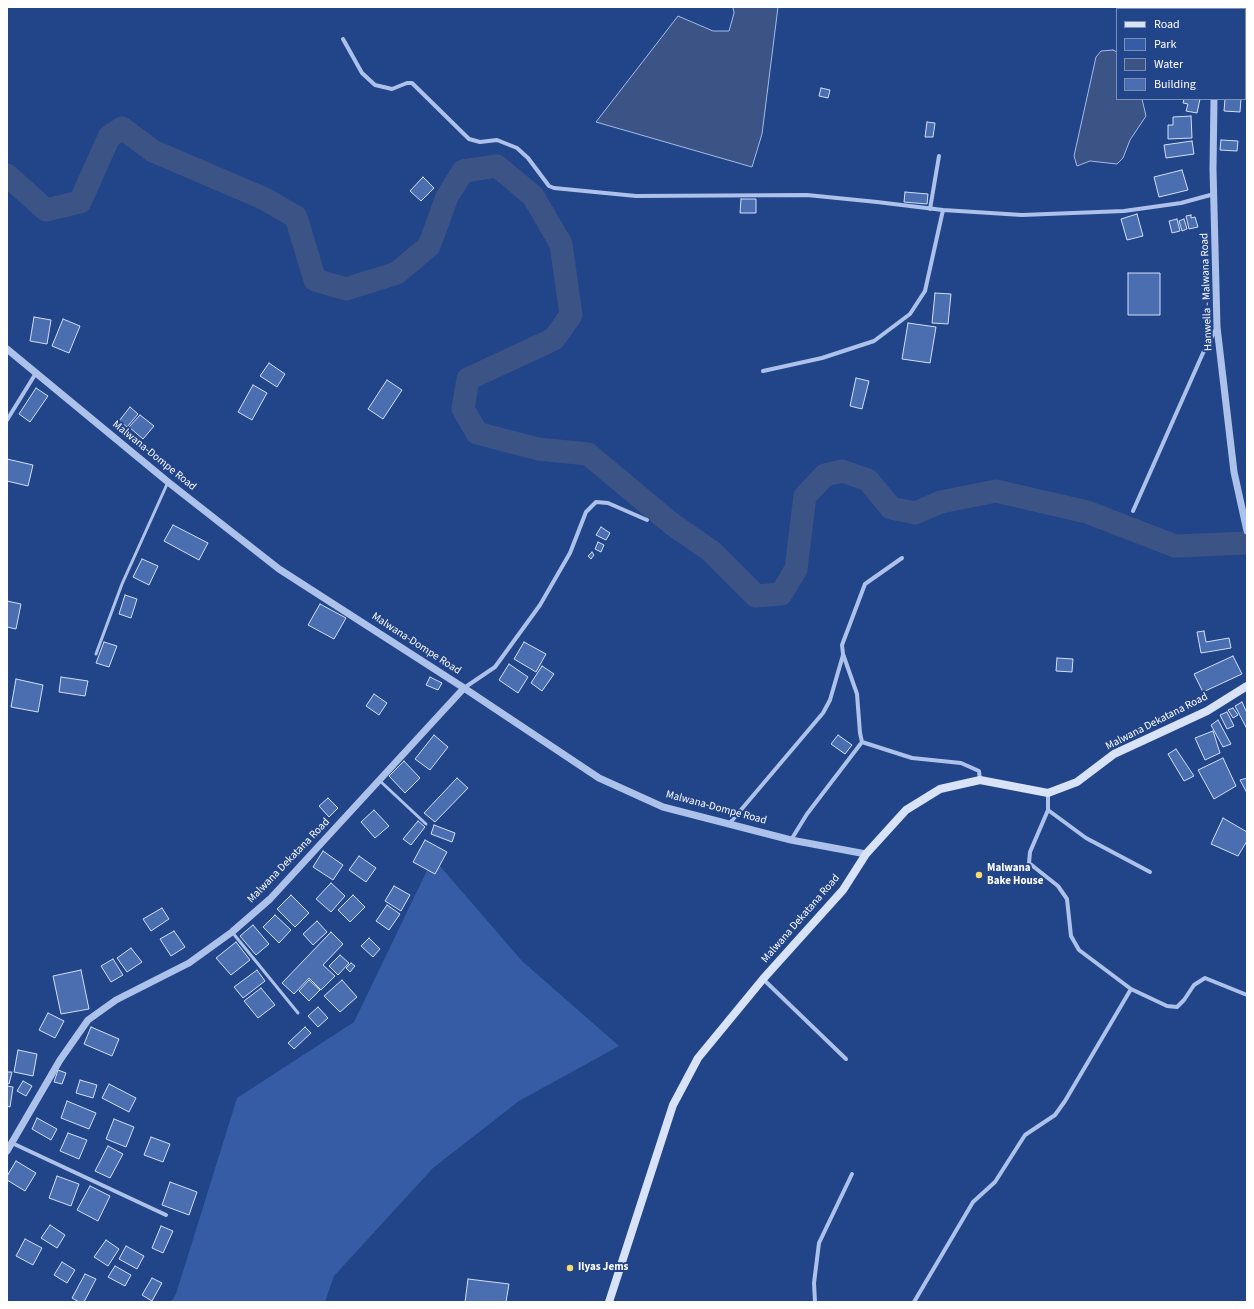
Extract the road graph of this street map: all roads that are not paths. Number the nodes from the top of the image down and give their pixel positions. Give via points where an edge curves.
1 (343, 39) dead end
2 (1214, 100) edge
3 (939, 156) dead end
4 (1214, 194) junction
5 (930, 209) junction
6 (942, 210) junction
7 (1217, 327) junction
8 (7, 349) edge
9 (763, 371) dead end
10 (36, 373) junction
11 (7, 420) edge
12 (168, 482) junction
13 (1133, 511) dead end
14 (647, 520) dead end
15 (1246, 527) edge
16 (902, 558) dead end
17 (96, 654) dead end
18 (843, 654) junction
19 (1247, 686) edge
20 (464, 688) junction
21 (862, 742) junction
22 (380, 780) junction
23 (980, 780) junction
24 (1048, 793) junction
25 (1048, 810) junction
26 (426, 824) dead end
27 (728, 824) junction
28 (792, 840) junction
29 (866, 854) junction
30 (1150, 872) dead end
31 (232, 932) junction
32 (763, 979) junction
33 (1131, 989) junction
34 (1247, 995) edge
35 (298, 1013) dead end
36 (846, 1059) dead end
37 (12, 1143) junction
38 (7, 1151) edge
39 (852, 1174) dead end
40 (166, 1215) dead end
41 (609, 1302) edge
42 (815, 1302) edge
43 (914, 1302) edge

1 - 5 street via 362,73 375,85 392,90 412,83 470,139 480,142 497,140 516,148 528,158 549,186 554,188 636,196 808,196
2 - 4 street, Hanwella - Malwana Road
3 - 5 street
4 - 6 street via 1181,203 1124,211 1022,215
4 - 7 street, Hanwella - Malwana Road
5 - 6 street
6 - 9 street via 925,291 910,314 874,341 822,358
7 - 13 street
7 - 15 street, Hanwella - Malwana Road via 1234,472
8 - 10 street, Malwana-Dompe Road
10 - 11 street
10 - 12 street, Malwana-Dompe Road
12 - 17 lane via 122,584
12 - 20 street, Malwana-Dompe Road via 279,569
14 - 20 street via 608,503 596,502 586,512 570,552 540,604 495,667
16 - 18 street via 865,584 842,646
18 - 21 street via 857,694
18 - 27 street via 830,700 823,713
19 - 24 main road, Malwana Dekatana Road via 1207,711 1114,754 1077,782
20 - 22 street, Malwana Dekatana Road
20 - 27 street, Malwana-Dompe Road via 599,778 663,807
21 - 23 street via 912,758 961,763 979,771
21 - 28 street via 808,814
22 - 26 lane
22 - 31 street, Malwana Dekatana Road via 270,898
23 - 24 main road, Malwana Dekatana Road
23 - 29 main road, Malwana Dekatana Road via 940,789 906,810
24 - 25 street
25 - 30 street via 1086,838
25 - 33 street via 1030,852 1029,863 1058,886 1067,899 1071,936 1079,950
27 - 28 street, Malwana-Dompe Road
28 - 29 street, Malwana-Dompe Road
29 - 32 main road, Malwana Dekatana Road via 843,890
31 - 35 lane
31 - 37 street, Malwana Dekatana Road via 189,963 116,1000 88,1020 60,1060
32 - 36 street
32 - 41 main road, Malwana Dekatana Road via 698,1058 673,1105
33 - 34 street via 1167,1006 1177,1006 1194,986 1205,978
33 - 43 street via 1065,1101 1055,1115 1025,1135 995,1182 973,1202
37 - 38 street, Malwana Dekatana Road
37 - 40 street
39 - 42 street via 819,1243 814,1284

